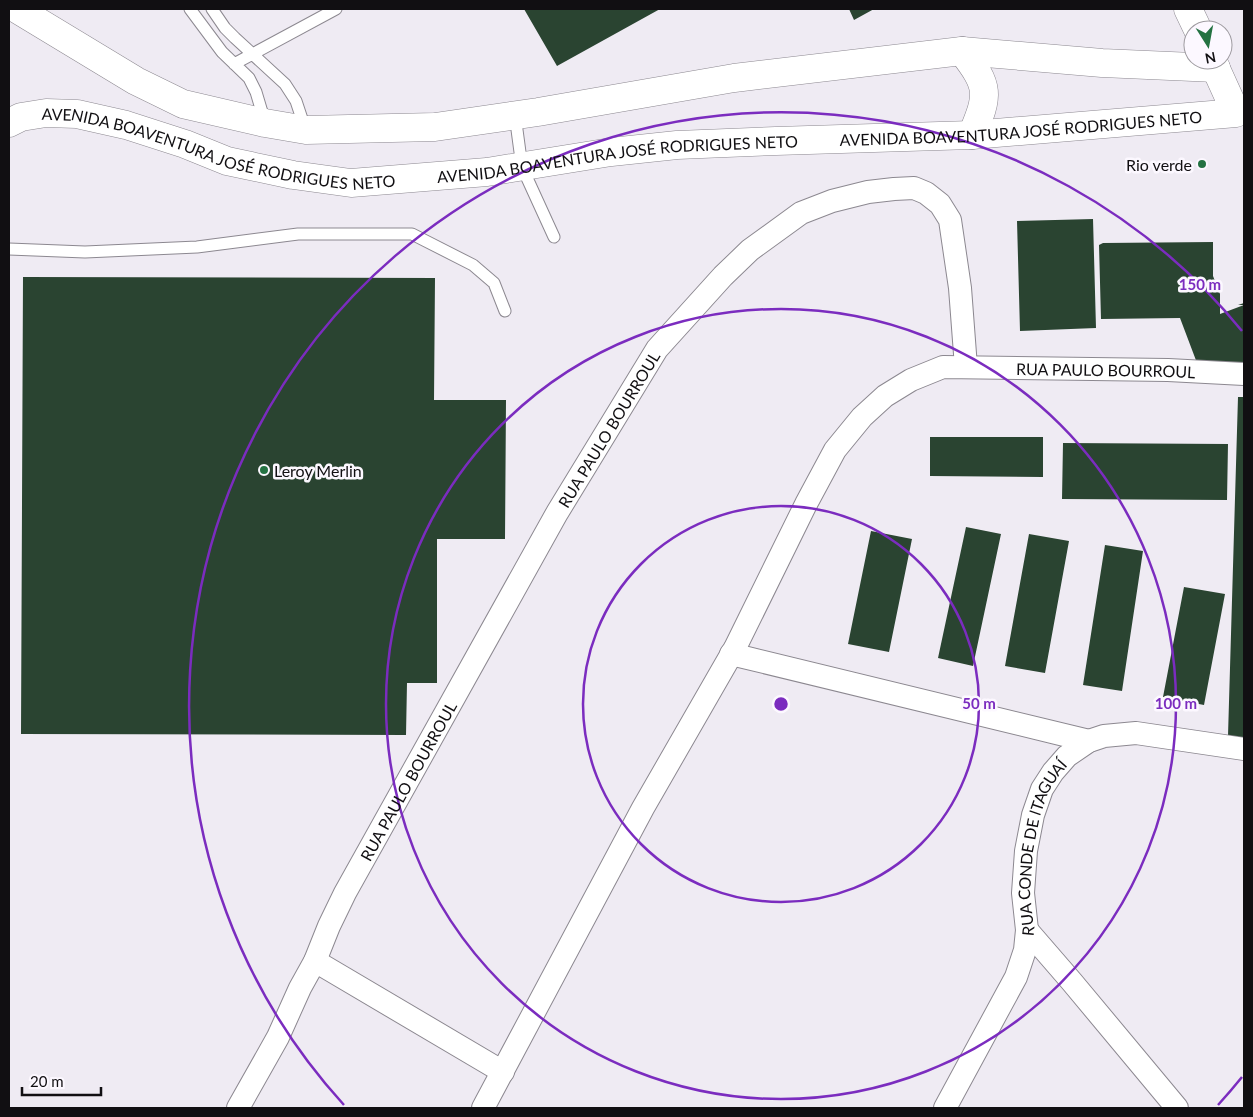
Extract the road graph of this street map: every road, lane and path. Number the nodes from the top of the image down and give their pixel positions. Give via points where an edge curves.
1 (190, 9) edge
2 (212, 9) edge
3 (336, 9) edge
4 (19, 17) edge
5 (962, 51) junction
6 (252, 54) junction
7 (234, 64) junction
8 (1183, 64) edge
9 (1217, 70) edge
10 (515, 116) junction
11 (13, 118) edge
12 (1242, 118) edge
13 (265, 123) junction
14 (306, 130) junction
15 (972, 135) junction
16 (522, 167) junction
17 (554, 237) dead end
18 (9, 249) edge
19 (505, 311) dead end
20 (966, 367) junction
21 (1244, 374) edge
22 (731, 654) junction
23 (1088, 741) junction
24 (1244, 749) edge
25 (1027, 930) junction
26 (315, 960) junction
27 (503, 1072) junction
28 (238, 1108) edge
29 (483, 1108) edge
30 (945, 1108) edge
31 (1177, 1108) edge

1 - 7 lane
2 - 6 lane
3 - 6 lane
4 - 13 street, AVENIDA BOAVENTURA JOSÉ RODRIGUES NETO via 183,104
5 - 8 street, AVENIDA BOAVENTURA JOSÉ RODRIGUES NETO via 1102,63
5 - 10 street, AVENIDA BOAVENTURA JOSÉ RODRIGUES NETO via 734,78
5 - 15 street via 979,74 984,87 983,109
6 - 7 lane
6 - 14 lane via 285,84 296,101
7 - 13 lane via 249,78
9 - 12 street
10 - 14 street, AVENIDA BOAVENTURA JOSÉ RODRIGUES NETO via 436,127
10 - 16 lane
11 - 16 street, AVENIDA BOAVENTURA JOSÉ RODRIGUES NETO via 46,112 77,114 126,124 227,161 351,183
12 - 15 street, AVENIDA BOAVENTURA JOSÉ RODRIGUES NETO
13 - 14 street, AVENIDA BOAVENTURA JOSÉ RODRIGUES NETO
15 - 16 street, AVENIDA BOAVENTURA JOSÉ RODRIGUES NETO via 677,145
16 - 17 lane
18 - 19 lane via 85,252 197,247 298,234 412,234 472,265 494,283
20 - 21 street, RUA PAULO BOURROUL
20 - 22 street, RUA PAULO BOURROUL via 943,367 911,380 885,396 862,417 835,450
20 - 26 street, RUA PAULO BOURROUL via 960,288 950,220 940,204 926,192 914,188 894,189 832,201 801,213 743,257 657,349 647,365 557,513 349,885
22 - 23 street
22 - 27 street, RUA PAULO BOURROUL via 643,808
23 - 24 street, RUA CONDE DE ITAGUAÍ via 1136,733
23 - 25 street, RUA CONDE DE ITAGUAÍ via 1067,756 1053,772 1042,789 1033,815 1026,851 1024,893
25 - 30 street, RUA CONDE DE ITAGUAÍ via 1025,950 1016,977
25 - 31 street
26 - 27 street
26 - 28 street, RUA PAULO BOURROUL via 278,1037
27 - 29 street, RUA PAULO BOURROUL

